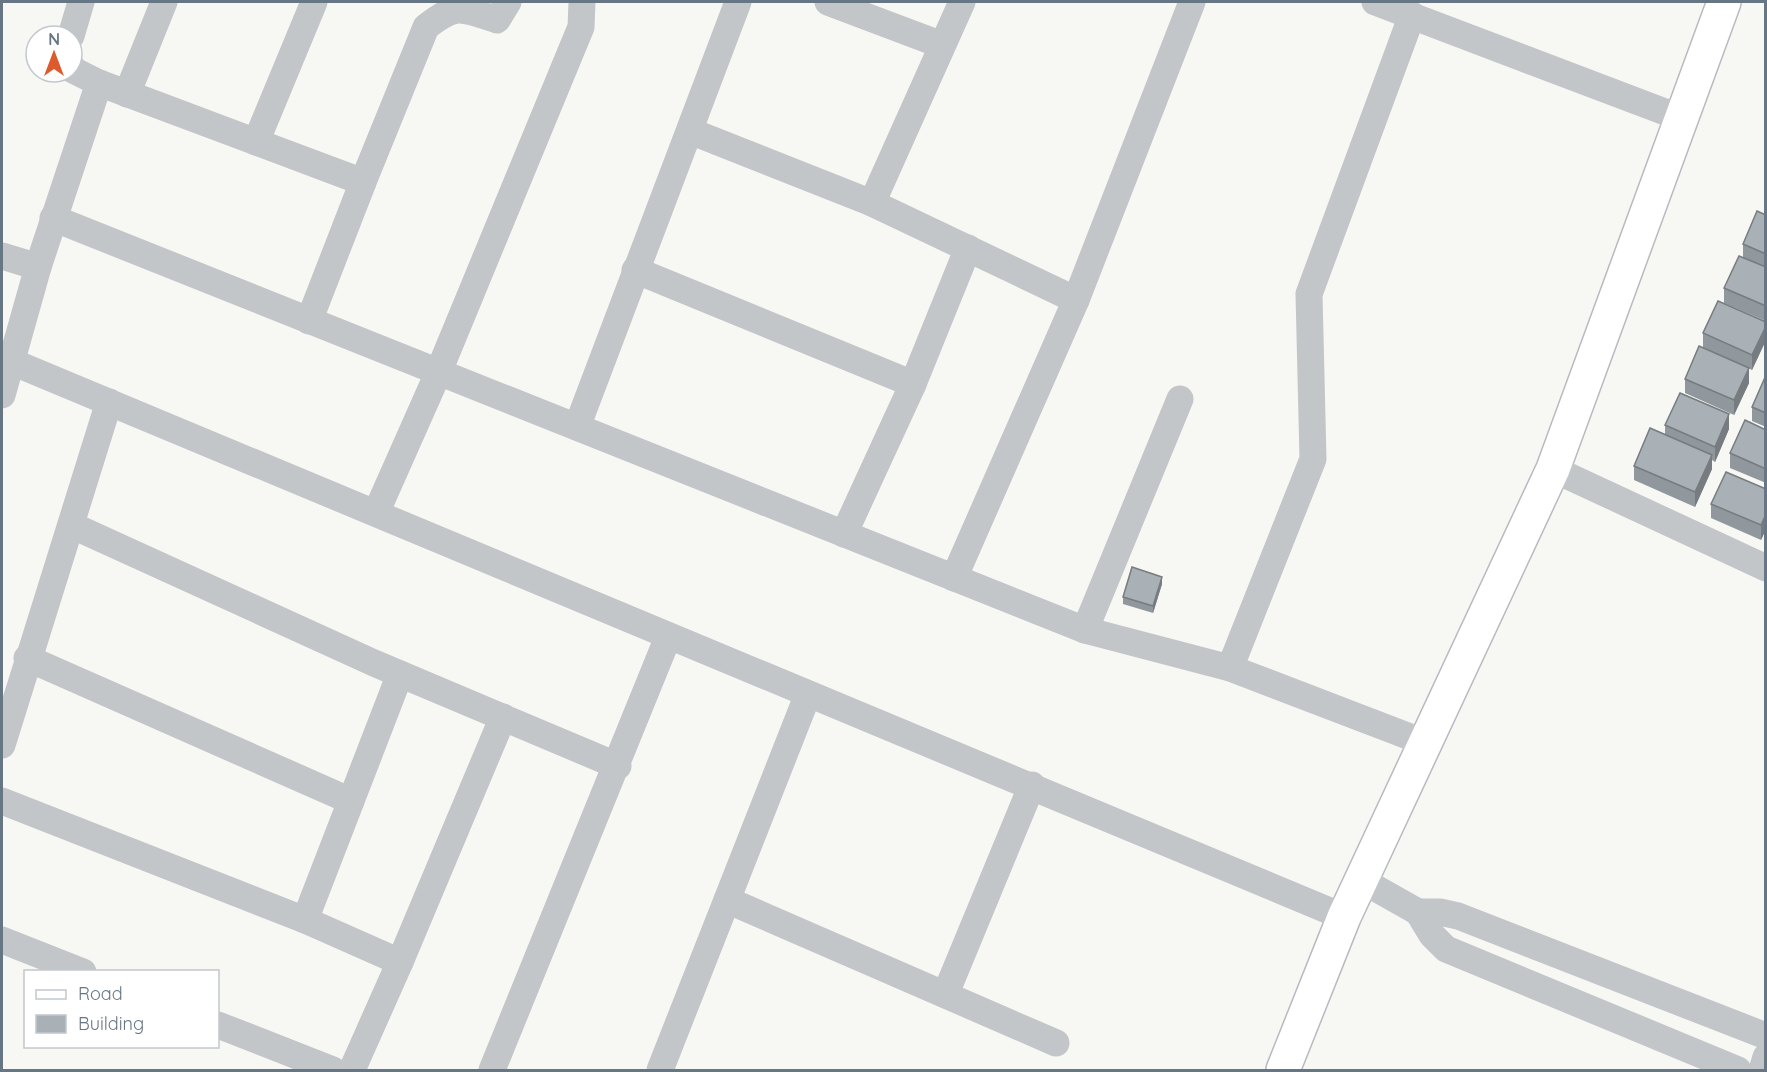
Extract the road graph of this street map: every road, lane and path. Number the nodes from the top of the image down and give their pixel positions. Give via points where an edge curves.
1 (81, 2) edge
2 (164, 2) edge
3 (314, 2) edge
4 (508, 2) edge
5 (582, 2) edge
6 (738, 2) edge
7 (828, 2) edge
8 (962, 2) edge
9 (1192, 2) edge
10 (1375, 2) edge
11 (1724, 2) edge
12 (1412, 15) junction
13 (75, 24) edge
14 (942, 45) junction
15 (84, 76) edge
16 (99, 83) junction
17 (127, 94) junction
18 (1681, 118) junction
19 (690, 131) junction
20 (256, 142) junction
21 (363, 182) junction
22 (872, 203) junction
23 (53, 218) junction
24 (968, 248) junction
25 (2, 256) edge
26 (38, 267) junction
27 (635, 270) junction
28 (1076, 300) junction
29 (309, 321) junction
30 (10, 361) junction
31 (439, 371) junction
32 (913, 384) junction
33 (2, 395) edge
34 (1180, 399) dead end
35 (109, 402) junction
36 (578, 427) junction
37 (1553, 469) junction
38 (376, 513) junction
39 (70, 525) junction
40 (844, 534) junction
41 (1766, 568) edge
42 (954, 578) junction
43 (1085, 630) junction
44 (668, 637) junction
45 (27, 658) junction
46 (1230, 668) junction
47 (400, 674) junction
48 (808, 694) junction
49 (503, 717) junction
50 (1426, 743) junction
51 (2, 745) edge
52 (618, 766) junction
53 (1032, 785) junction
54 (2, 801) edge
55 (351, 801) junction
56 (1363, 881) junction
57 (727, 900) junction
58 (1418, 912) junction
59 (1344, 917) junction
60 (305, 920) junction
61 (2, 939) edge
62 (400, 962) junction
63 (78, 970) edge
64 (946, 993) junction
65 (219, 1025) edge
66 (1766, 1036) edge
67 (1056, 1043) dead end
68 (1766, 1057) edge
69 (669, 1068) edge
70 (333, 1071) edge
71 (352, 1071) edge
72 (492, 1071) edge
73 (1283, 1071) edge
74 (1738, 1071) edge
75 (1762, 1071) edge

1 - 13 street
2 - 17 street
3 - 20 street
4 - 21 street via 497,20 464,9 446,12 426,27
5 - 31 street via 581,27
6 - 19 street
7 - 14 street
8 - 14 street
9 - 28 street
10 - 12 street
11 - 18 street
12 - 18 street
12 - 46 street via 1310,294 1313,459
14 - 22 street
15 - 16 street
16 - 17 street
16 - 23 street
17 - 20 street
18 - 37 street
19 - 22 street
19 - 27 street
20 - 21 street
21 - 29 street
22 - 24 street
23 - 26 street
23 - 29 street
24 - 28 street
24 - 32 street
25 - 26 street
26 - 30 street
27 - 32 street
27 - 36 street
28 - 42 street
29 - 31 street
30 - 33 street
30 - 35 street
31 - 36 street
31 - 38 street
32 - 40 street
34 - 43 street
35 - 38 street
35 - 39 street
36 - 40 street
37 - 41 street
37 - 50 street
38 - 44 street
39 - 45 street
39 - 47 street
40 - 42 street
42 - 43 street
43 - 46 street
44 - 48 street
44 - 52 street
45 - 51 street
45 - 55 street
46 - 50 street
47 - 49 street
47 - 55 street
48 - 53 street
48 - 57 street
49 - 52 street
49 - 62 street
50 - 56 street
52 - 72 street
53 - 59 street
53 - 64 street
54 - 60 street
55 - 60 street
56 - 58 street
56 - 59 street
57 - 64 street
57 - 69 street
58 - 66 street via 1458,916
58 - 74 street via 1446,950
59 - 73 street
60 - 62 street
61 - 63 street
62 - 71 street
64 - 67 street
65 - 70 street
68 - 75 street

